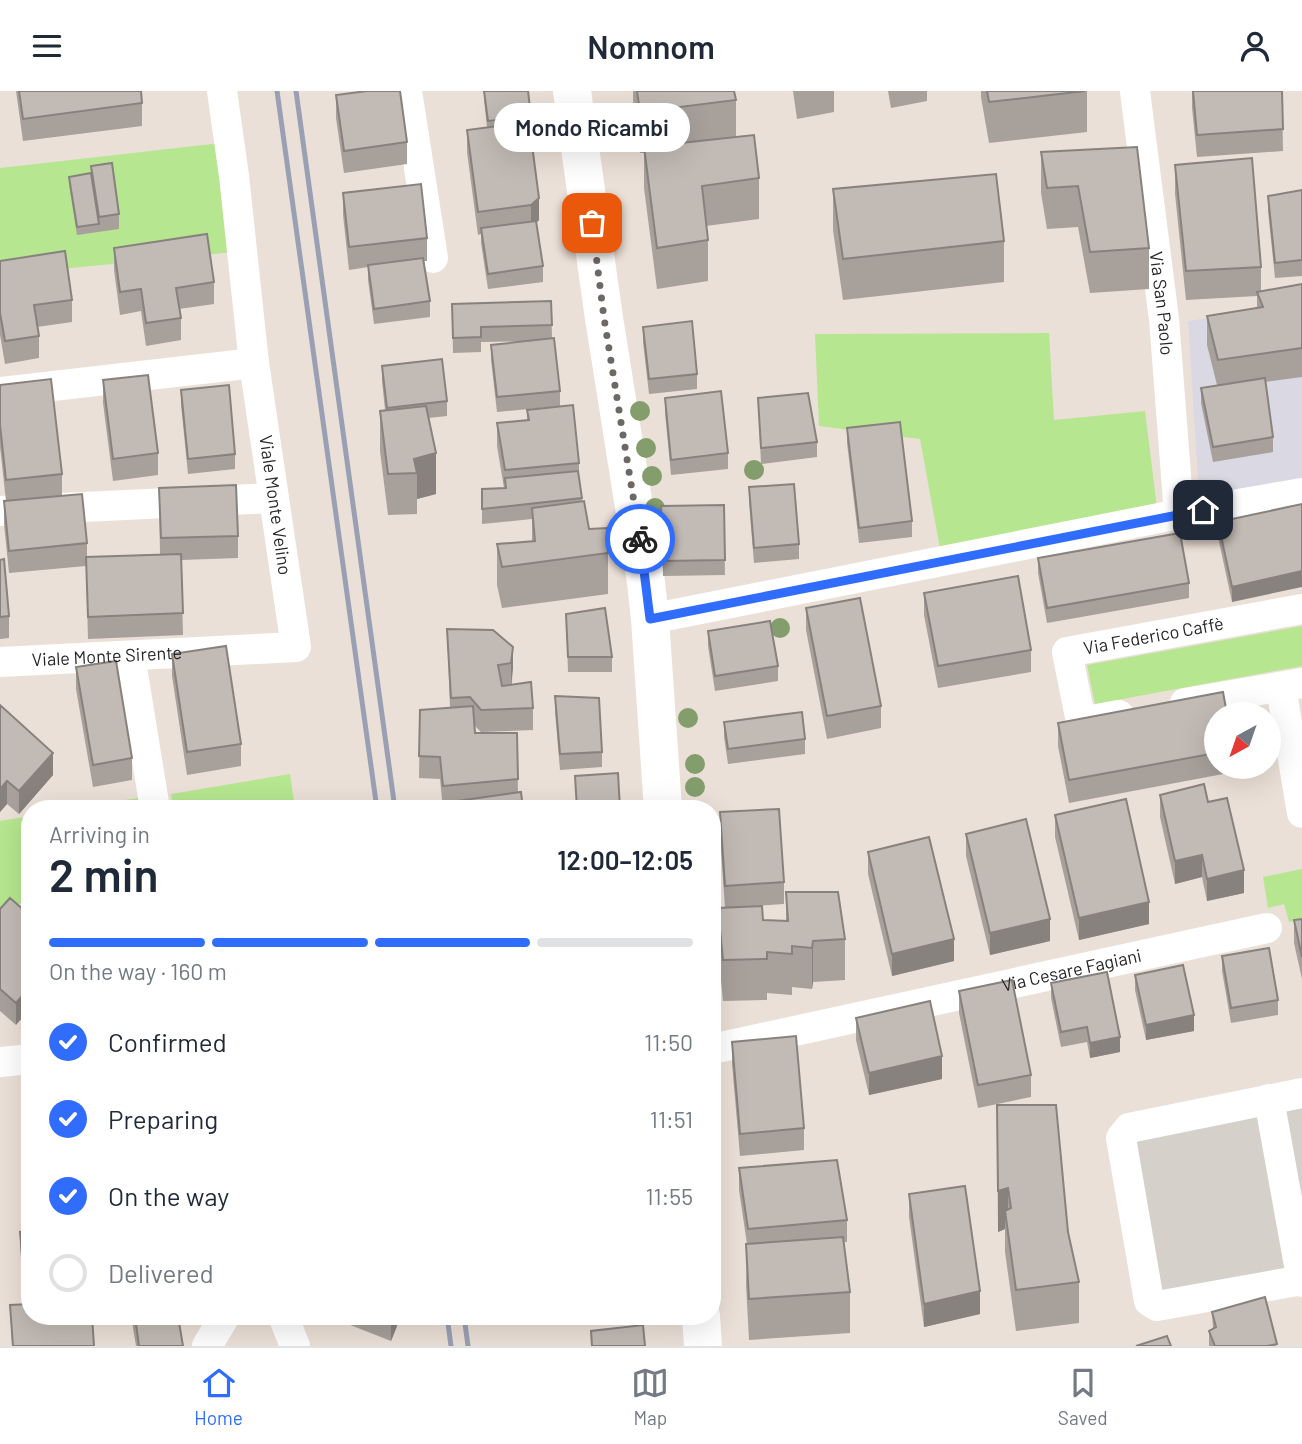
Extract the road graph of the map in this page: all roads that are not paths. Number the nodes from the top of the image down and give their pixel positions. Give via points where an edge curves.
1 (222, 91) edge
2 (407, 91) edge
3 (572, 91) edge
4 (1135, 91) edge
5 (433, 258) dead end
6 (254, 362) junction
7 (0, 391) edge
8 (1302, 493) edge
9 (274, 498) junction
10 (0, 511) edge
11 (1179, 514) junction
12 (648, 601) junction
13 (1302, 609) edge
14 (296, 647) joint
15 (0, 662) edge
16 (133, 674) dead end
17 (1291, 685) edge
18 (154, 800) edge
19 (662, 800) edge
20 (1302, 813) edge
21 (1268, 928) dead end
22 (721, 1047) edge
23 (21, 1060) edge
24 (0, 1062) edge
25 (1302, 1093) edge
26 (1269, 1100) junction
27 (1302, 1280) edge
28 (219, 1325) edge
29 (287, 1325) edge
30 (702, 1325) edge
31 (206, 1346) edge
32 (295, 1346) edge
33 (704, 1346) edge

1 - 6 street, Viale Monte Velino
2 - 5 street
3 - 12 main road
4 - 11 street, Via San Paolo via 1164,319
6 - 7 street
6 - 9 street, Viale Monte Velino
8 - 11 street
9 - 10 street
9 - 14 street, Viale Monte Velino
11 - 12 street
12 - 19 main road
13 - 17 street, Via Federico Caffè via 1067,652 1081,722
14 - 15 street, Viale Monte Sirente
16 - 18 street
17 - 20 street, Via Federico Caffè
21 - 22 street, Via Cesare Fagiani
23 - 24 street
25 - 26 street
26 - 27 street
26 - 27 street via 1129,1128 1121,1138 1149,1301 1157,1306
28 - 31 street
29 - 32 street
30 - 33 main road

